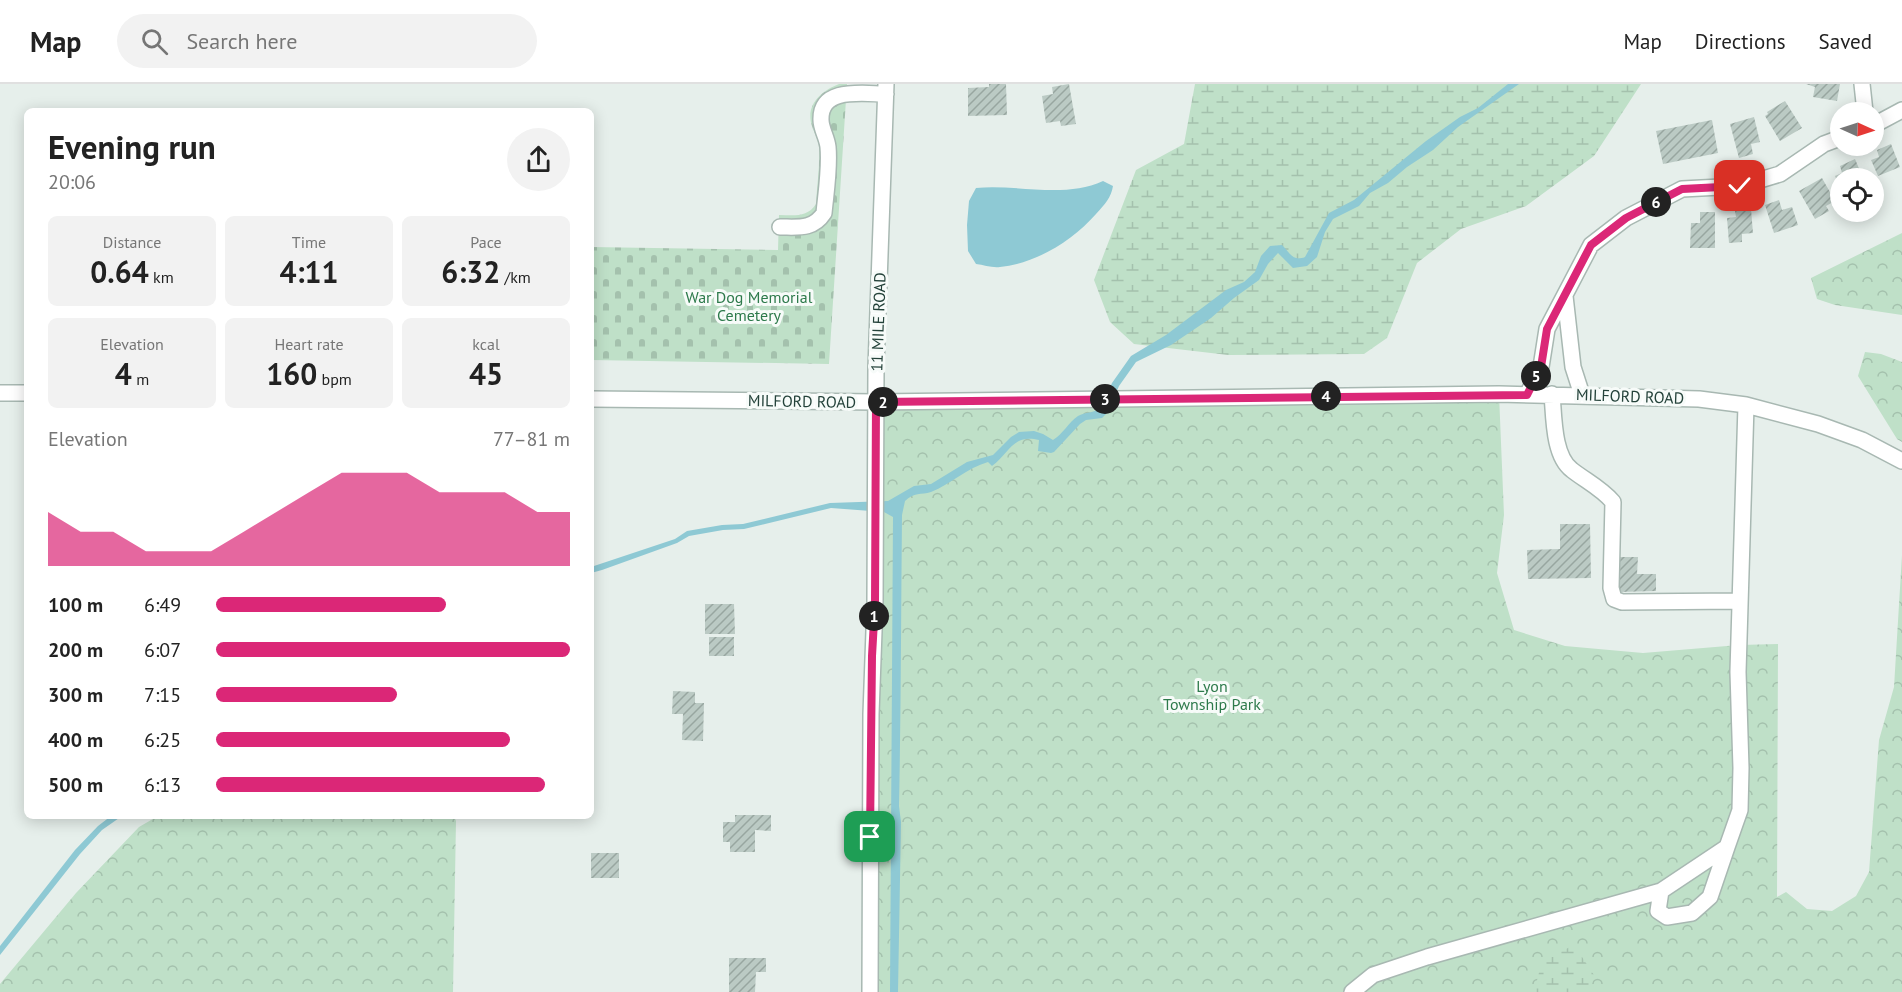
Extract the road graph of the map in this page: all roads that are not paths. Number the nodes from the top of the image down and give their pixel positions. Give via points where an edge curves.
1 (1862, 84) edge
2 (886, 89) edge
3 (1863, 102) edge
4 (1902, 110) edge
5 (1884, 120) edge
6 (1830, 142) edge
7 (780, 227) dead end
8 (1565, 296) junction
9 (0, 393) edge
10 (24, 393) edge
11 (1552, 394) junction
12 (1527, 395) junction
13 (1582, 395) junction
14 (594, 399) edge
15 (876, 402) junction
16 (1746, 405) junction
17 (1902, 461) edge
18 (1740, 601) junction
19 (1728, 847) junction
20 (1661, 891) junction
21 (870, 992) edge
22 (1352, 992) edge

1 - 3 street
2 - 7 street via 842,94 827,102 821,120 828,149 824,213 813,225
2 - 15 street, 11 MILE ROAD
4 - 5 street
6 - 8 street via 1780,174 1740,186 1682,189 1626,218 1591,245
8 - 12 street via 1547,329 1541,367
8 - 13 street via 1572,367
9 - 10 street
11 - 12 street, MILFORD ROAD
11 - 13 street, MILFORD ROAD
11 - 18 street via 1556,439 1569,468 1602,490 1612,502 1614,598 1622,602
12 - 15 street, MILFORD ROAD
13 - 16 street, MILFORD ROAD via 1699,399
14 - 15 street, MILFORD ROAD
15 - 21 street, 11 MILE ROAD
16 - 17 street, MILFORD ROAD via 1829,428
16 - 18 street
18 - 19 street via 1740,810
19 - 20 street
19 - 20 street via 1710,897 1692,913 1667,917 1658,911
20 - 22 street via 1427,957 1372,975

